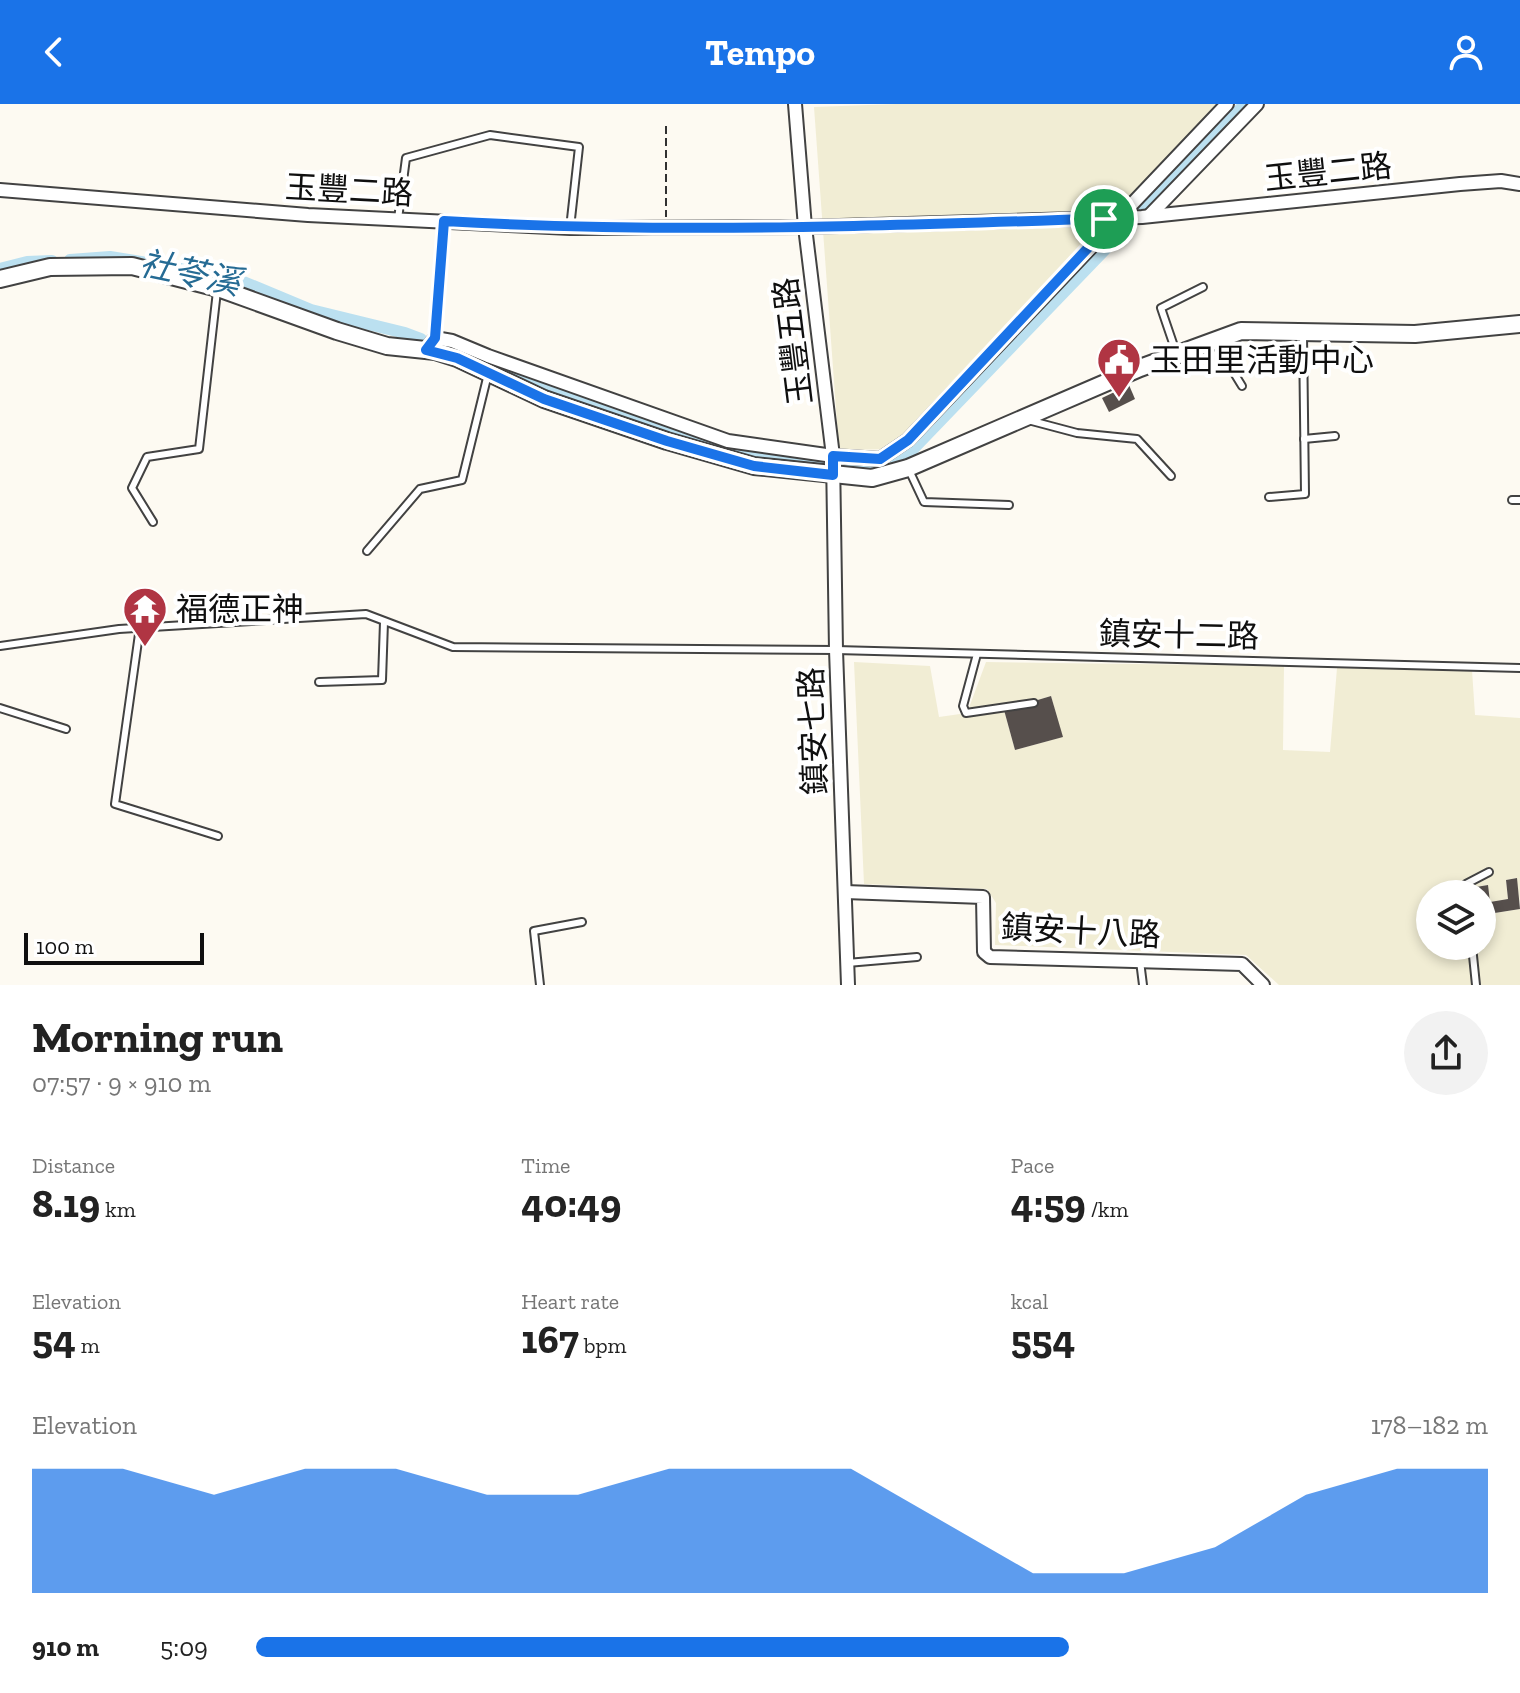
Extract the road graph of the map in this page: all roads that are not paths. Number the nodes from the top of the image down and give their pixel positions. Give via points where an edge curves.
1 (795, 104) edge
2 (1227, 104) edge
3 (1257, 104) edge
4 (1520, 184) edge
5 (0, 190) edge
6 (1146, 217) junction
7 (1122, 218) junction
8 (397, 220) junction
9 (444, 221) junction
10 (805, 227) junction
11 (570, 228) junction
12 (0, 279) edge
13 (1203, 287) dead end
14 (218, 288) junction
15 (1520, 324) edge
16 (1303, 331) junction
17 (1215, 341) junction
18 (430, 344) junction
19 (1177, 355) junction
20 (488, 374) junction
21 (1242, 386) dead end
22 (1023, 419) junction
23 (1335, 436) dead end
24 (1304, 439) junction
25 (833, 456) junction
26 (908, 468) junction
27 (833, 475) junction
28 (1171, 476) dead end
29 (1269, 497) dead end
30 (1009, 505) dead end
31 (153, 522) dead end
32 (367, 551) dead end
33 (384, 622) junction
34 (140, 627) junction
35 (0, 646) edge
36 (836, 650) junction
37 (977, 654) junction
38 (1520, 668) edge
39 (319, 682) dead end
40 (1034, 703) dead end
41 (0, 708) edge
42 (66, 729) dead end
43 (218, 836) dead end
44 (1489, 872) dead end
45 (1474, 880) edge
46 (845, 892) junction
47 (582, 922) dead end
48 (917, 957) dead end
49 (1473, 960) edge
50 (1140, 961) junction
51 (847, 963) junction
52 (540, 985) edge
53 (848, 985) edge
54 (1143, 985) edge
55 (1263, 985) edge
56 (1476, 985) edge

1 - 10 street, 玉豐五路
2 - 7 street
3 - 6 street
4 - 6 street, 玉豐二路 via 1474,183
5 - 8 street, 玉豐二路
6 - 7 street, 玉豐二路
7 - 10 street, 玉豐二路
7 - 25 street via 908,440 880,459
8 - 9 street, 玉豐二路
8 - 11 lane via 406,158 490,135 579,147
9 - 11 street, 玉豐二路
9 - 18 lane
10 - 11 street, 玉豐二路
10 - 25 street, 玉豐五路
12 - 14 street via 50,267 132,266
13 - 19 lane via 1161,308
14 - 18 street via 387,346
14 - 31 lane via 199,449 147,457 132,488
15 - 16 street via 1415,334
16 - 17 street via 1241,331
16 - 24 lane
17 - 19 street
17 - 21 lane
18 - 20 street
18 - 25 street via 452,341 728,441
19 - 22 street
20 - 27 street via 667,441 754,466
20 - 32 lane via 462,480 420,489
22 - 26 street
22 - 28 lane via 1077,433 1137,439
23 - 24 lane
24 - 29 lane via 1305,494
25 - 27 street, 玉豐五路
26 - 27 street via 872,478
26 - 30 lane via 924,502
27 - 36 street, 鎮安七路
33 - 34 lane, 鎮安十二路 via 366,614
33 - 36 lane, 鎮安十二路 via 453,647
33 - 39 lane via 382,680
34 - 35 lane, 鎮安十二路
34 - 43 lane via 115,804
36 - 37 lane, 鎮安十二路
36 - 46 street, 鎮安七路
37 - 38 lane, 鎮安十二路
37 - 40 lane via 963,706 966,713
41 - 42 lane
44 - 45 lane
46 - 50 street, 鎮安十八路 via 983,897 984,952 990,957
46 - 51 street, 鎮安七路
47 - 52 lane via 534,931
48 - 51 lane
49 - 56 lane
50 - 54 lane
50 - 55 street, 鎮安十八路 via 1242,964
51 - 53 street, 鎮安七路

